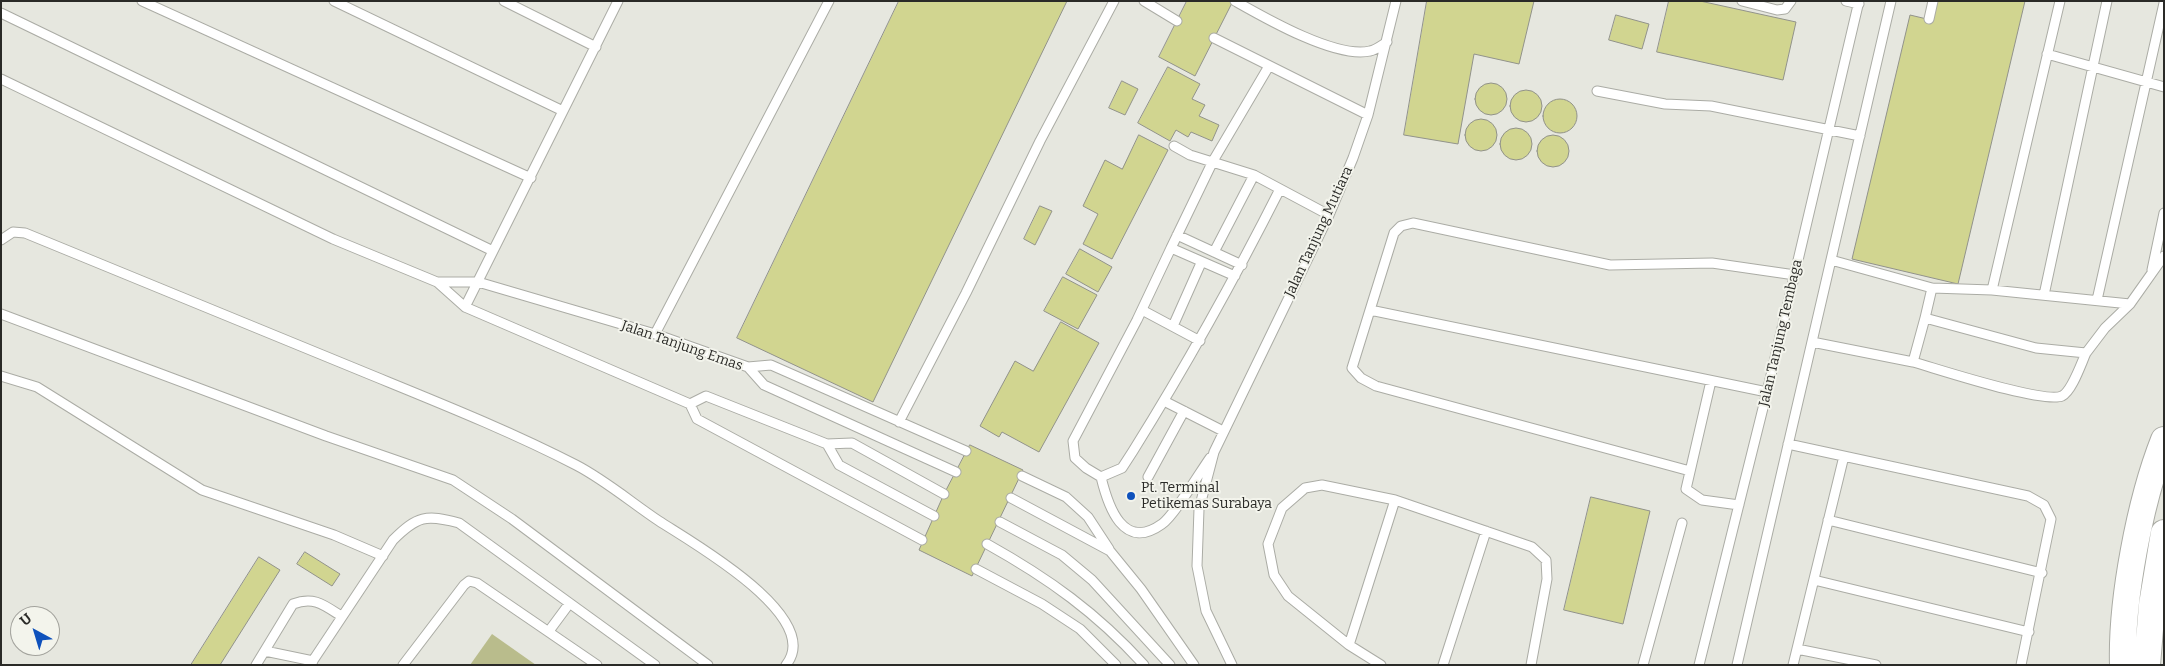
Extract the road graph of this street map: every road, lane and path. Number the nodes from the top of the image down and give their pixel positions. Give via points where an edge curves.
1 (142, 1) edge
2 (334, 1) edge
3 (504, 1) edge
4 (618, 1) edge
5 (829, 1) edge
6 (1114, 1) edge
7 (1144, 1) edge
8 (1235, 1) edge
9 (1396, 1) edge
10 (1742, 1) edge
11 (1791, 1) edge
12 (1846, 1) edge
13 (1891, 1) edge
14 (1933, 1) edge
15 (2060, 1) edge
16 (2107, 1) edge
17 (1859, 3) edge
18 (2164, 3) edge
19 (1, 13) edge
20 (1929, 19) dead end
21 (1177, 20) dead end
22 (1214, 38) dead end
23 (1387, 42) junction
24 (596, 47) junction
25 (2047, 54) junction
26 (1269, 66) junction
27 (2093, 67) junction
28 (1, 78) edge
29 (2146, 83) junction
30 (2164, 87) edge
31 (1597, 91) dead end
32 (563, 111) junction
33 (1368, 115) junction
34 (1829, 130) junction
35 (1860, 136) junction
36 (1174, 146) dead end
37 (1213, 162) junction
38 (1254, 175) junction
39 (531, 178) junction
40 (1280, 189) junction
41 (2164, 213) edge
42 (1328, 215) junction
43 (1177, 235) junction
44 (1, 240) edge
45 (1170, 248) junction
46 (493, 251) junction
47 (1214, 252) junction
48 (2164, 256) edge
49 (1831, 260) junction
50 (1201, 263) junction
51 (1242, 265) junction
52 (2152, 273) junction
53 (1795, 275) junction
54 (1235, 276) junction
55 (437, 282) junction
56 (478, 282) junction
57 (1932, 288) junction
58 (1992, 290) junction
59 (2044, 295) junction
60 (2097, 300) junction
61 (2130, 304) junction
62 (465, 307) junction
63 (1142, 310) junction
64 (1370, 310) junction
65 (1, 314) edge
66 (1925, 318) junction
67 (1173, 326) junction
68 (654, 334) junction
69 (1200, 341) junction
70 (1812, 342) junction
71 (2086, 353) junction
72 (1913, 362) junction
73 (748, 367) junction
74 (1, 376) edge
75 (1711, 381) junction
76 (1767, 392) junction
77 (1164, 401) junction
78 (690, 404) junction
79 (1184, 411) junction
80 (899, 422) junction
81 (1223, 431) junction
82 (2164, 440) edge
83 (827, 444) junction
84 (1788, 444) junction
85 (966, 451) dead end
86 (1214, 452) junction
87 (1844, 456) junction
88 (1690, 471) junction
89 (956, 472) dead end
90 (1022, 476) dead end
91 (1100, 477) junction
92 (1148, 477) dead end
93 (944, 494) dead end
94 (1011, 498) dead end
95 (1395, 500) junction
96 (1739, 505) junction
97 (934, 516) dead end
98 (1828, 520) junction
99 (1000, 522) dead end
100 (1682, 523) dead end
101 (1486, 532) junction
102 (2164, 533) edge
103 (922, 540) dead end
104 (988, 544) dead end
105 (1110, 551) junction
106 (383, 556) junction
107 (976, 569) dead end
108 (2042, 574) junction
109 (1814, 580) junction
110 (569, 604) junction
111 (342, 616) junction
112 (549, 631) junction
113 (2028, 632) junction
114 (1349, 645) junction
115 (1797, 649) junction
116 (265, 652) junction
117 (312, 663) edge
118 (1232, 664) edge
119 (256, 665) edge
120 (403, 665) edge
121 (597, 665) edge
122 (655, 665) edge
123 (708, 665) edge
124 (786, 665) edge
125 (1116, 665) edge
126 (1144, 665) edge
127 (1170, 665) edge
128 (1194, 665) edge
129 (1382, 665) edge
130 (1444, 665) edge
131 (1531, 665) edge
132 (1644, 665) edge
133 (1699, 665) edge
134 (1737, 665) edge
135 (1793, 665) edge
136 (1876, 665) edge
137 (2021, 665) edge
138 (2123, 665) edge
139 (2147, 665) edge

1 - 39 lane
2 - 32 lane
3 - 24 lane
4 - 24 lane
5 - 68 lane
6 - 80 lane
7 - 21 lane
8 - 23 lane via 1273,22 1337,49 1370,51
9 - 23 lane, Jalan Tanjung Mutiara
10 - 11 lane via 1777,10 1785,9
12 - 17 lane
13 - 35 lane
14 - 20 lane
15 - 25 lane
16 - 27 lane
17 - 34 lane, Jalan Tanjung Tembaga
18 - 29 lane
19 - 46 lane
22 - 26 lane
23 - 33 lane, Jalan Tanjung Mutiara
24 - 32 lane
25 - 27 lane
25 - 58 lane
26 - 33 lane
26 - 37 lane
27 - 29 lane
27 - 59 lane
28 - 55 lane via 333,239
29 - 30 lane
29 - 60 lane
31 - 34 lane via 1665,104 1711,106
32 - 39 lane
33 - 42 lane, Jalan Tanjung Mutiara
34 - 35 lane
34 - 53 lane, Jalan Tanjung Tembaga
35 - 49 lane
36 - 37 lane
37 - 38 lane
37 - 43 lane
38 - 40 lane
38 - 47 lane
39 - 46 lane
40 - 42 lane
40 - 51 lane
41 - 52 lane
42 - 81 lane, Jalan Tanjung Mutiara
43 - 45 lane
43 - 47 lane
44 - 124 lane via 13,232 25,233 497,427 579,466 752,583 783,617 792,633 795,646
45 - 50 lane
45 - 63 lane
46 - 56 lane
47 - 51 lane
48 - 52 lane
49 - 57 lane via 1871,267
49 - 70 lane
50 - 54 lane
50 - 67 lane
51 - 54 lane
52 - 61 lane
53 - 64 lane via 1712,263 1610,265 1413,223 1401,226 1394,233
53 - 76 lane, Jalan Tanjung Tembaga
54 - 69 lane
55 - 56 lane, Jalan Tanjung Emas
55 - 62 lane
56 - 62 lane
56 - 68 lane, Jalan Tanjung Emas
57 - 58 lane
57 - 66 lane
58 - 59 lane
59 - 60 lane
60 - 61 lane
61 - 71 lane via 2104,328
62 - 78 lane
63 - 67 lane
63 - 91 lane via 1073,441 1075,458
64 - 75 lane
64 - 88 lane via 1352,368 1361,378 1376,386
65 - 123 lane via 453,480 512,519
66 - 71 lane via 2036,348
66 - 72 lane
67 - 69 lane
68 - 73 lane, Jalan Tanjung Emas
69 - 77 lane
70 - 72 lane
70 - 84 lane
71 - 72 lane via 2064,395 2055,398 2031,395
73 - 80 lane via 771,365
73 - 89 lane, Jalan Tanjung Emas via 764,385
74 - 106 lane via 37,387 202,490 334,535
75 - 76 lane
75 - 88 lane
76 - 96 lane, Jalan Tanjung Tembaga
77 - 79 lane
77 - 91 lane via 1122,468
78 - 83 lane via 706,396
78 - 103 lane via 696,419
79 - 81 lane
79 - 92 lane
80 - 85 lane
81 - 86 lane, Jalan Tanjung Mutiara
82 - 138 main road via 2138,530 2124,626
83 - 93 lane via 852,443
83 - 97 lane via 839,465
84 - 87 lane
84 - 134 lane
86 - 91 lane, Jalan Tanjung Mutiara via 1163,523 1147,532 1129,530 1116,520 1107,504
86 - 118 lane, Jalan Tanjung Mutiara via 1199,509 1197,566 1206,611
87 - 98 lane
87 - 108 lane via 2028,496 2044,505 2051,519
88 - 96 lane via 1686,488 1694,495 1702,500
90 - 105 lane via 1066,497 1088,517
94 - 105 lane
95 - 101 lane
95 - 114 lane
95 - 114 lane via 1322,485 1305,488 1282,508 1268,544 1274,576 1288,596
96 - 133 lane, Jalan Tanjung Tembaga
98 - 108 lane
98 - 109 lane
99 - 127 lane via 1062,555 1092,580
100 - 132 lane
101 - 130 lane
101 - 131 lane via 1532,547 1546,560 1547,579
102 - 139 main road via 2152,605
104 - 126 lane via 1078,601 1119,637
105 - 128 lane
106 - 110 lane via 393,540 410,524 434,516 459,523
106 - 111 lane
107 - 125 lane via 1042,604 1080,629
108 - 113 lane
109 - 113 lane
109 - 115 lane
110 - 112 lane
110 - 122 lane
111 - 116 lane via 316,600 293,604
111 - 117 lane
112 - 120 lane via 476,583 469,582
112 - 121 lane
113 - 137 lane
114 - 129 lane
115 - 135 lane
115 - 136 lane
116 - 117 lane
116 - 119 lane

